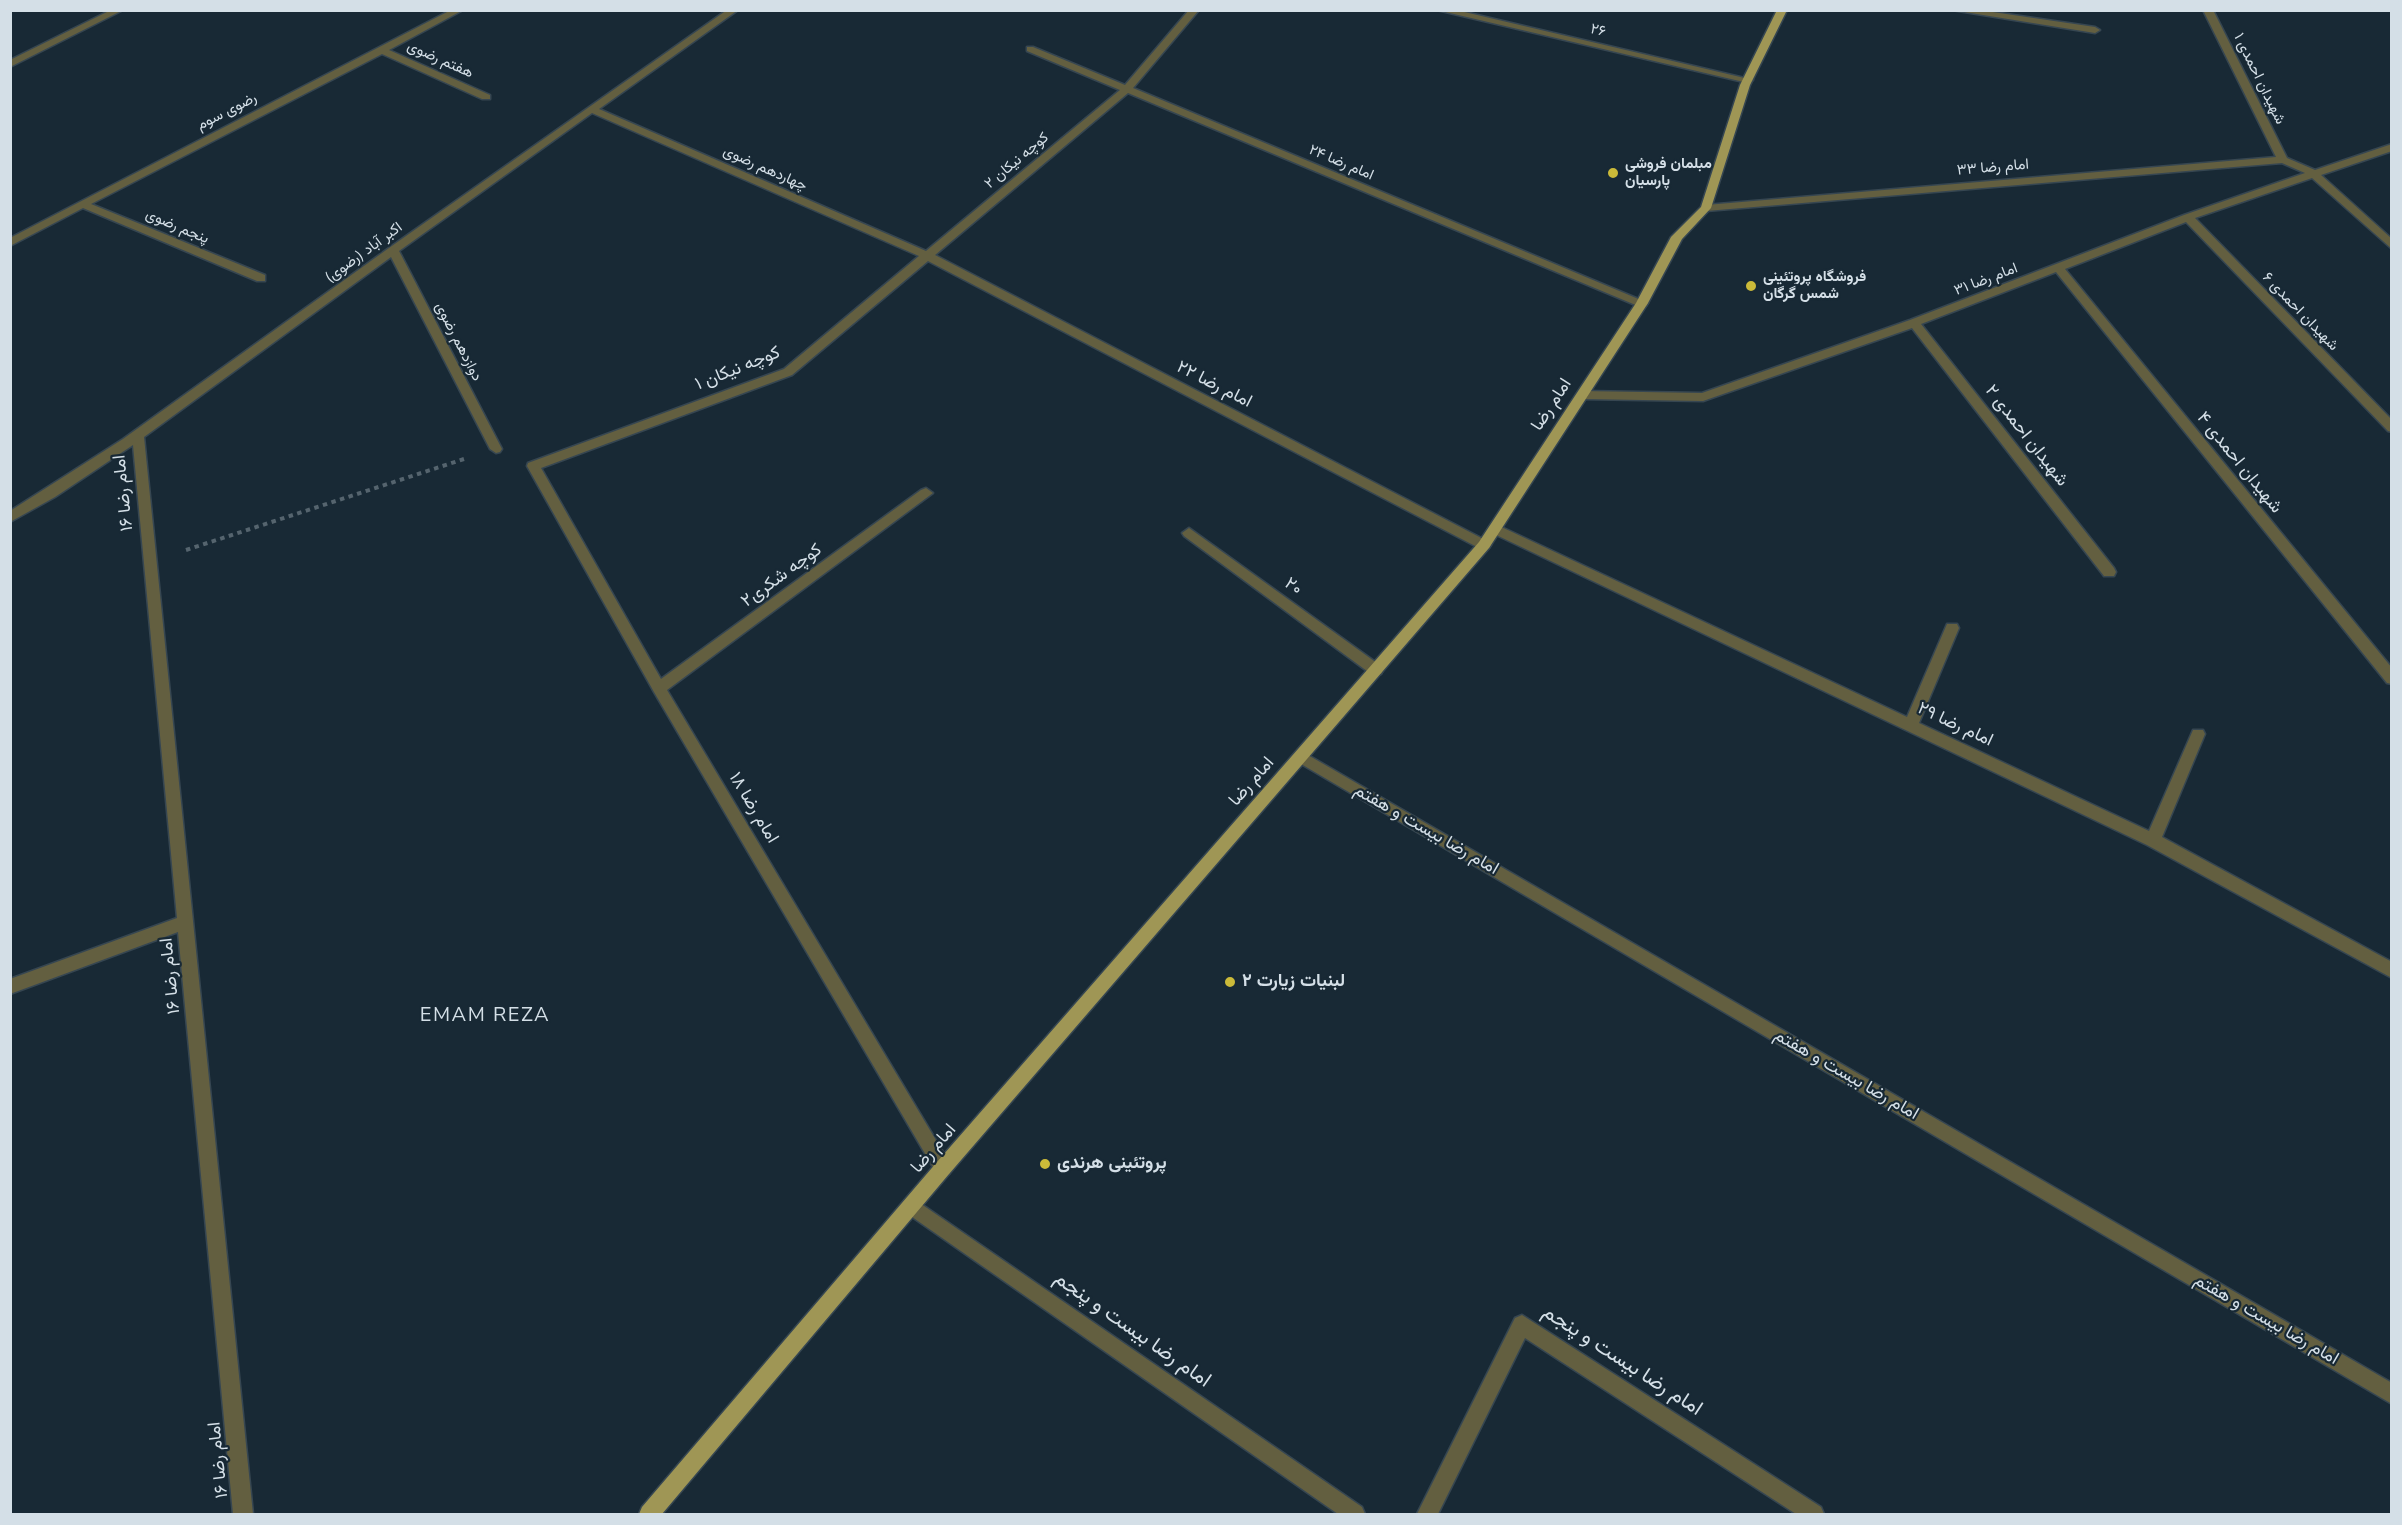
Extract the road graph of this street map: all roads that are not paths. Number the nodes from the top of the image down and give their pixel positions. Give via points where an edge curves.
1 (119, 10) edge
2 (459, 10) edge
3 (734, 10) edge
4 (1195, 10) edge
5 (1441, 10) edge
6 (1782, 10) edge
7 (1956, 10) edge
8 (2208, 10) edge
9 (2095, 30) dead end
10 (1030, 49) dead end
11 (382, 50) junction
12 (10, 64) edge
13 (1748, 80) junction
14 (1126, 90) junction
15 (486, 97) dead end
16 (591, 110) junction
17 (2391, 147) edge
18 (2283, 160) junction
19 (2313, 173) junction
20 (82, 204) junction
21 (1706, 208) junction
22 (2188, 217) junction
23 (10, 243) edge
24 (2391, 246) edge
25 (393, 250) junction
26 (928, 256) junction
27 (2059, 269) junction
28 (261, 278) dead end
29 (1642, 303) junction
30 (1914, 323) junction
31 (1582, 395) junction
32 (2391, 428) edge
33 (138, 435) junction
34 (496, 448) road end
35 (533, 466) joint
36 (926, 493) dead end
37 (10, 517) edge
38 (1495, 529) junction
39 (1189, 533) dead end
40 (1484, 545) junction
41 (2109, 572) dead end
42 (1952, 628) dead end
43 (1376, 670) junction
44 (2391, 679) edge
45 (659, 688) junction
46 (1910, 726) junction
47 (2198, 734) dead end
48 (1300, 757) junction
49 (2153, 840) junction
50 (186, 922) junction
51 (2391, 971) edge
52 (10, 987) edge
53 (943, 1168) junction
54 (911, 1206) junction
55 (2391, 1394) edge
56 (243, 1515) edge
57 (649, 1515) edge
58 (1355, 1515) edge
59 (1427, 1515) edge
60 (1814, 1515) edge

1 - 12 street
2 - 11 street, رضوی سوم
3 - 16 street, اکبر آباد (رضوی)
4 - 14 street, کوچه نیکان ۲
5 - 13 street, ۲۶
6 - 13 main road, امام رضا
7 - 9 street
8 - 18 street, ۱ شهیدان احمدی
10 - 14 street, امام رضا ۲۴
11 - 15 street, هفتم رضوی
11 - 20 street, رضوی سوم
13 - 21 main road, امام رضا
14 - 26 street, کوچه نیکان ۲
14 - 29 street, امام رضا ۲۴
16 - 25 street, اکبر آباد (رضوی)
16 - 26 street, چهاردهم رضوی
17 - 19 street, امام رضا ۳۱
18 - 19 street
18 - 21 street, امام رضا ۳۳
19 - 22 street, امام رضا ۳۱
19 - 24 street
20 - 23 street, رضوی سوم
20 - 28 street, پنجم رضوی
21 - 29 main road, امام رضا via 1677,237
22 - 27 street, امام رضا ۳۱
22 - 32 street, ۶ شهیدان احمدی
25 - 33 street, اکبر آباد (رضوی)
25 - 34 street, دوازدهم رضوی
26 - 35 street, کوچه نیکان ۱ via 788,372
26 - 40 street, امام رضا ۲۲
27 - 30 street, امام رضا ۳۱
27 - 44 street, ۴ شهیدان احمدی
29 - 31 main road, امام رضا
30 - 31 street, امام رضا ۳۱ via 1703,397
30 - 41 street, ۲ شهیدان احمدی
31 - 38 main road, امام رضا
33 - 37 street, اکبر آباد (رضوی)
33 - 50 street, امام رضا ۱۶
35 - 45 street, امام رضا ۱۸
36 - 45 street, کوچه شکری۲
38 - 40 main road, امام رضا
38 - 46 street, امام رضا ۲۹
39 - 43 street, ۲۰
40 - 43 main road, امام رضا
42 - 46 street
43 - 48 main road, امام رضا
45 - 53 street, امام رضا ۱۸
46 - 49 street, امام رضا ۲۹
47 - 49 street
48 - 53 main road, امام رضا
48 - 55 street, امام رضا بیست و هفتم
49 - 51 street, امام رضا ۲۹
50 - 52 street
50 - 56 street, امام رضا ۱۶
53 - 54 main road, امام رضا
54 - 57 main road, امام رضا
54 - 58 street, امام رضا بیست و پنجم
59 - 60 street, امام رضا بیست و پنجم via 1522,1325

